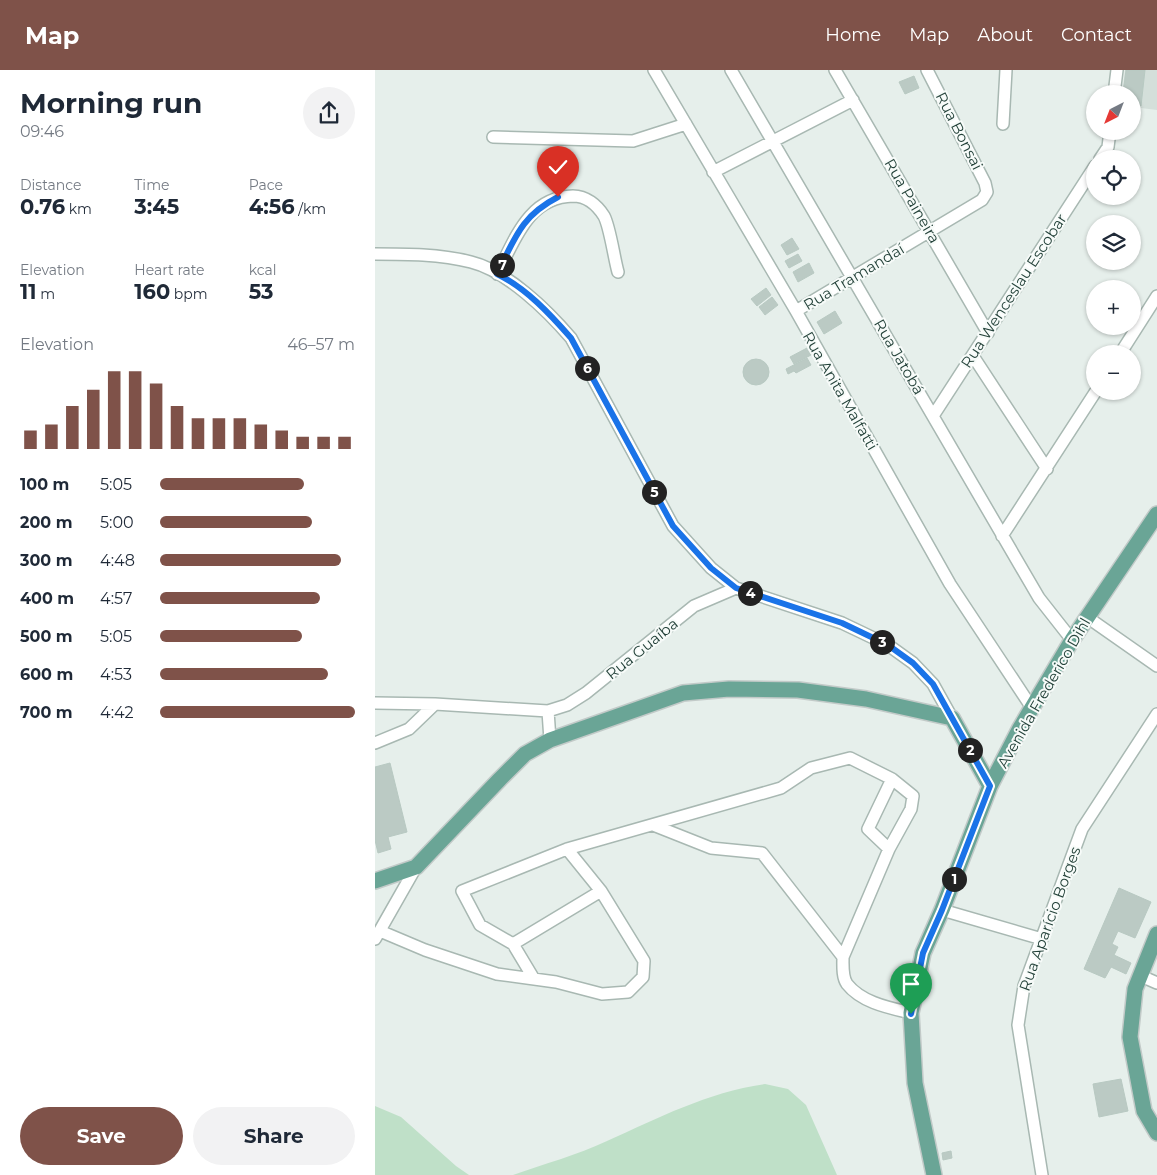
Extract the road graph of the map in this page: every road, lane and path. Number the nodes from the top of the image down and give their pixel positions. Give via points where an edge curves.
1 (654, 70) edge
2 (731, 70) edge
3 (835, 70) edge
4 (927, 70) edge
5 (1006, 70) edge
6 (1117, 70) edge
7 (1115, 85) edge
8 (853, 100) junction
9 (686, 124) junction
10 (1003, 124) dead end
11 (493, 137) dead end
12 (773, 141) junction
13 (713, 172) junction
14 (1086, 180) edge
15 (987, 192) joint
16 (930, 232) junction
17 (375, 254) edge
18 (618, 272) dead end
19 (497, 274) junction
20 (852, 277) junction
21 (1157, 296) edge
22 (795, 311) junction
23 (988, 333) junction
24 (1126, 345) edge
25 (973, 356) junction
26 (1090, 400) edge
27 (933, 416) junction
28 (1047, 469) junction
29 (1157, 514) edge
30 (1002, 536) junction
31 (736, 588) junction
32 (1087, 617) junction
33 (1072, 640) junction
34 (1157, 666) edge
35 (375, 703) edge
36 (435, 704) junction
37 (1032, 708) junction
38 (548, 711) junction
39 (1157, 714) edge
40 (952, 718) junction
41 (551, 740) junction
42 (375, 743) edge
43 (893, 779) junction
44 (990, 786) junction
45 (653, 825) junction
46 (567, 849) junction
47 (889, 849) junction
48 (416, 867) junction
49 (375, 881) edge
50 (601, 890) junction
51 (942, 910) junction
52 (1157, 934) edge
53 (377, 935) edge
54 (1042, 939) junction
55 (513, 944) junction
56 (843, 957) junction
57 (1141, 976) junction
58 (534, 979) junction
59 (1157, 983) edge
60 (911, 1014) junction
61 (1157, 1133) edge
62 (934, 1175) edge
63 (1041, 1175) edge

1 - 9 street, Rua Anita Malfatti
2 - 12 street, Rua Jatobá
3 - 8 street, Rua Paineira
4 - 15 street, Rua Bonsai
5 - 10 street
6 - 7 street
8 - 12 street
8 - 16 street, Rua Paineira
9 - 11 street via 633,141
9 - 13 street, Rua Anita Malfatti
12 - 13 street
12 - 20 street, Rua Jatobá
13 - 22 street, Rua Anita Malfatti
14 - 23 street, Rua Wenceslau Escobar
15 - 16 street, Rua Tramandaí via 982,200
16 - 20 street, Rua Tramandaí
16 - 23 street, Rua Paineira
17 - 19 street via 411,254 472,262
18 - 19 street via 605,217 595,205 580,196 558,197 541,206 522,225
19 - 31 street via 508,279 551,315 571,338 673,526 711,568
20 - 22 street, Rua Tramandaí
20 - 27 street, Rua Jatobá
21 - 24 street
22 - 37 street, Rua Anita Malfatti via 950,584
23 - 25 street, Rua Wenceslau Escobar
25 - 27 street, Rua Wenceslau Escobar
25 - 28 street
26 - 28 street
27 - 30 street, Rua Jatobá
28 - 30 street
29 - 32 main road, Avenida Frederico Dihl
30 - 33 street, Rua Jatobá via 1039,598
31 - 38 street, Rua Guaíba via 694,606 601,682 567,704
31 - 40 street via 842,623 888,645 913,663 933,684
32 - 33 main road, Avenida Frederico Dihl
32 - 34 street
33 - 37 main road, Avenida Frederico Dihl
35 - 36 street, Rua Guaíba
36 - 38 street, Rua Guaíba
36 - 42 street via 409,729
37 - 44 main road, Avenida Frederico Dihl
38 - 41 street
39 - 54 street, Rua Aparício Borges via 1082,829
40 - 41 main road via 867,699 798,690 729,689 683,692
40 - 44 main road
41 - 48 main road via 525,754 499,778
43 - 45 street via 850,758 811,768 781,788
43 - 47 street via 868,829
43 - 47 street via 913,796 911,809
44 - 51 main road, Avenida Frederico Dihl
45 - 46 street
45 - 56 street via 711,848 762,853
46 - 50 street
46 - 55 street via 462,892 480,925
47 - 56 street
48 - 49 main road
48 - 53 street
50 - 55 street
50 - 58 street via 644,961 643,976 628,992 601,994
51 - 54 street
51 - 60 main road, Avenida Frederico Dihl via 923,953
52 - 57 main road
53 - 58 street via 497,974
54 - 63 street, Rua Aparício Borges via 1024,986 1018,1025
55 - 58 street
56 - 60 street via 847,983 857,992 875,1004
57 - 59 street
57 - 61 main road via 1135,989 1130,1037 1144,1111
60 - 62 main road, Avenida Frederico Dihl via 915,1083

